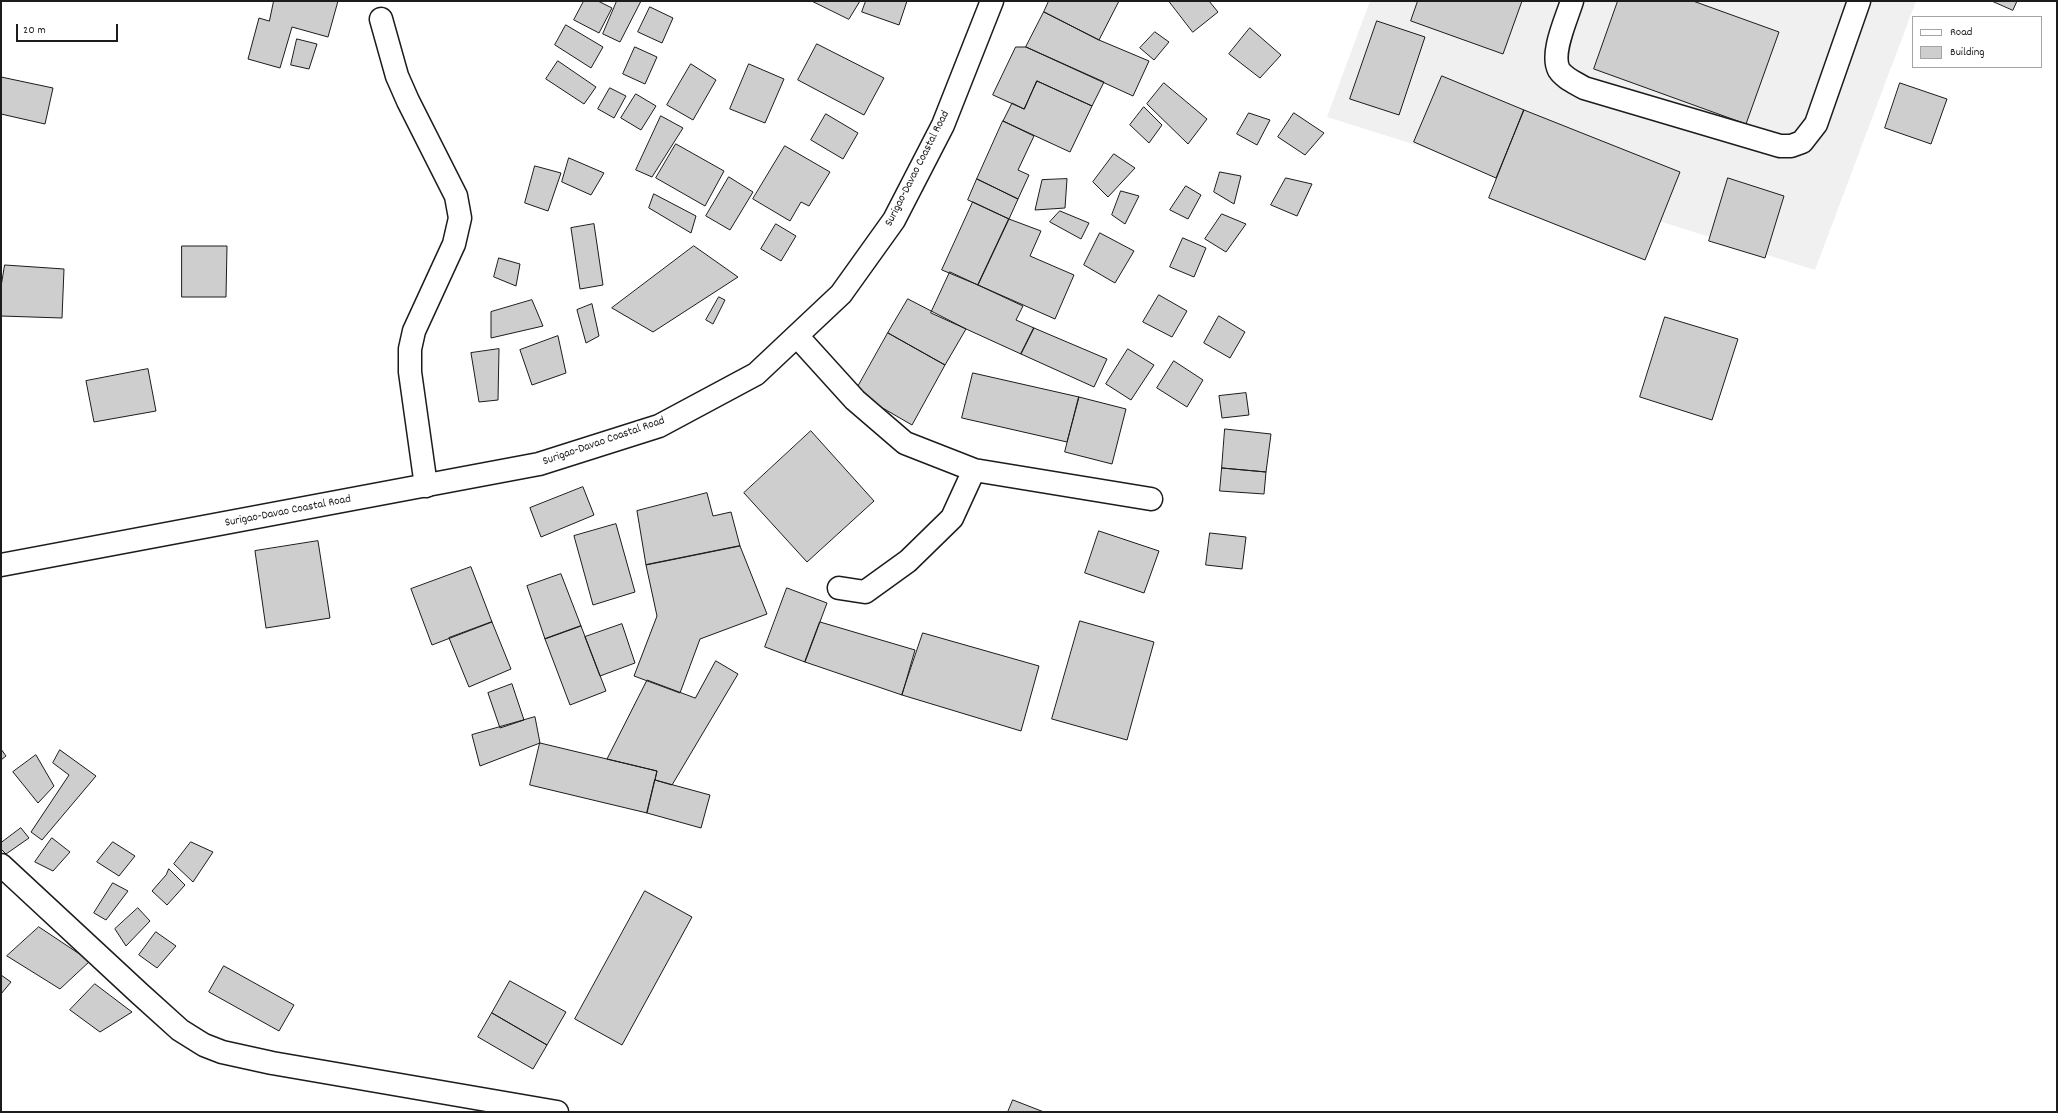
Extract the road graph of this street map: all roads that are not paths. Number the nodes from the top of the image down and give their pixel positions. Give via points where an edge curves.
1 (992, 1) edge
2 (1572, 1) edge
3 (1859, 1) edge
4 (381, 19) dead end
5 (797, 336) junction
6 (974, 470) junction
7 (426, 486) junction
8 (1152, 499) dead end
9 (1, 566) edge
10 (839, 588) dead end
11 (1, 865) edge
12 (557, 1112) edge

1 - 5 main road, Surigao-Davao Coastal Road via 943,125 894,220 840,294
2 - 3 main road via 1556,51 1559,70 1574,83 1780,146 1802,142 1816,124
4 - 7 main road via 397,76 456,196 460,218 454,244 414,331 410,349 410,372
5 - 6 main road via 855,400 905,443
5 - 7 main road, Surigao-Davao Coastal Road via 756,374 659,426 539,464
6 - 8 main road
6 - 10 main road via 952,518 908,561 865,592
7 - 9 main road, Surigao-Davao Coastal Road
11 - 12 main road via 180,1030 204,1045 222,1052 272,1063

